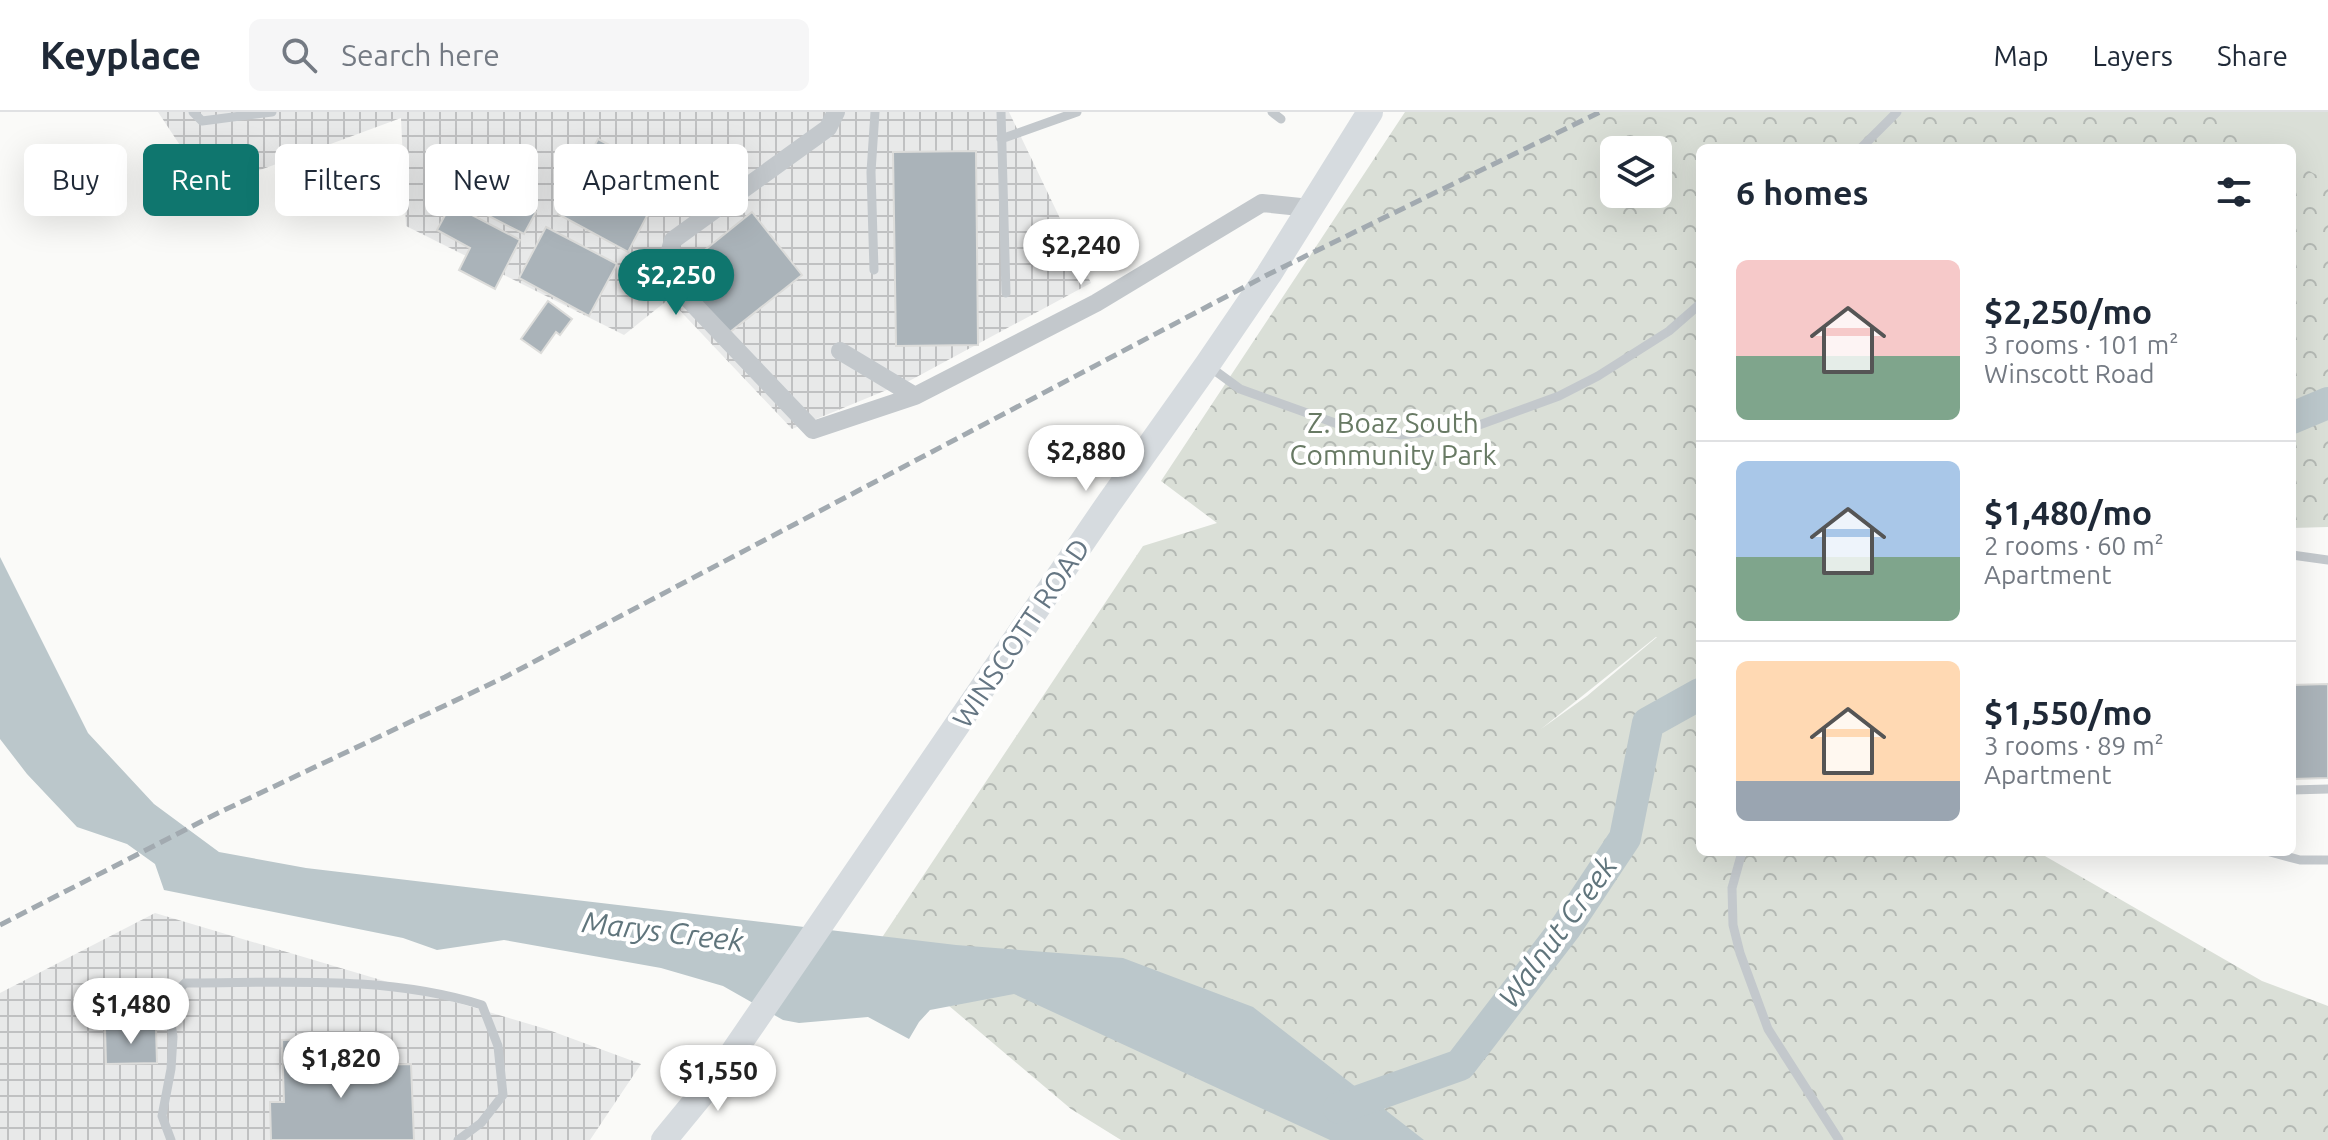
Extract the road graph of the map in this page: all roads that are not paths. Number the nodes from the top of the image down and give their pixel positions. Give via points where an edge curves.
1 (193, 112) edge
2 (272, 112) edge
3 (836, 112) edge
4 (875, 112) edge
5 (1001, 112) edge
6 (1077, 112) edge
7 (1272, 112) edge
8 (1897, 112) edge
9 (1367, 113) edge
10 (1281, 119) dead end
11 (1001, 139) junction
12 (1865, 144) edge
13 (1310, 208) junction
14 (874, 270) dead end
15 (1006, 293) dead end
16 (1696, 307) edge
17 (840, 351) dead end
18 (1207, 365) junction
19 (915, 396) junction
20 (2296, 556) edge
21 (2328, 560) edge
22 (2328, 789) edge
23 (2296, 790) edge
24 (1741, 856) edge
25 (2285, 856) edge
26 (2328, 860) edge
27 (171, 1140) edge
28 (458, 1140) edge
29 (664, 1140) edge
30 (1839, 1140) edge

1 - 2 lane via 202,121
3 - 19 street via 828,128 673,240 665,268 672,282 813,430
4 - 14 lane
5 - 11 lane
6 - 11 lane
7 - 10 lane
8 - 12 lane
9 - 13 main road, WINSCOTT ROAD
11 - 15 lane
13 - 18 main road, WINSCOTT ROAD
13 - 19 street via 1262,203 1096,303
16 - 18 lane via 1669,331 1559,396 1479,425 1444,430 1401,435 1349,428 1240,389
17 - 19 street
18 - 29 main road, WINSCOTT ROAD via 719,1073
20 - 21 lane
22 - 23 lane
24 - 30 lane via 1732,888 1740,953 1768,1029
25 - 26 lane
27 - 28 lane via 162,1116 173,1037 168,1002 185,983 355,982 444,993 482,1005 498,1046 503,1095 481,1123

